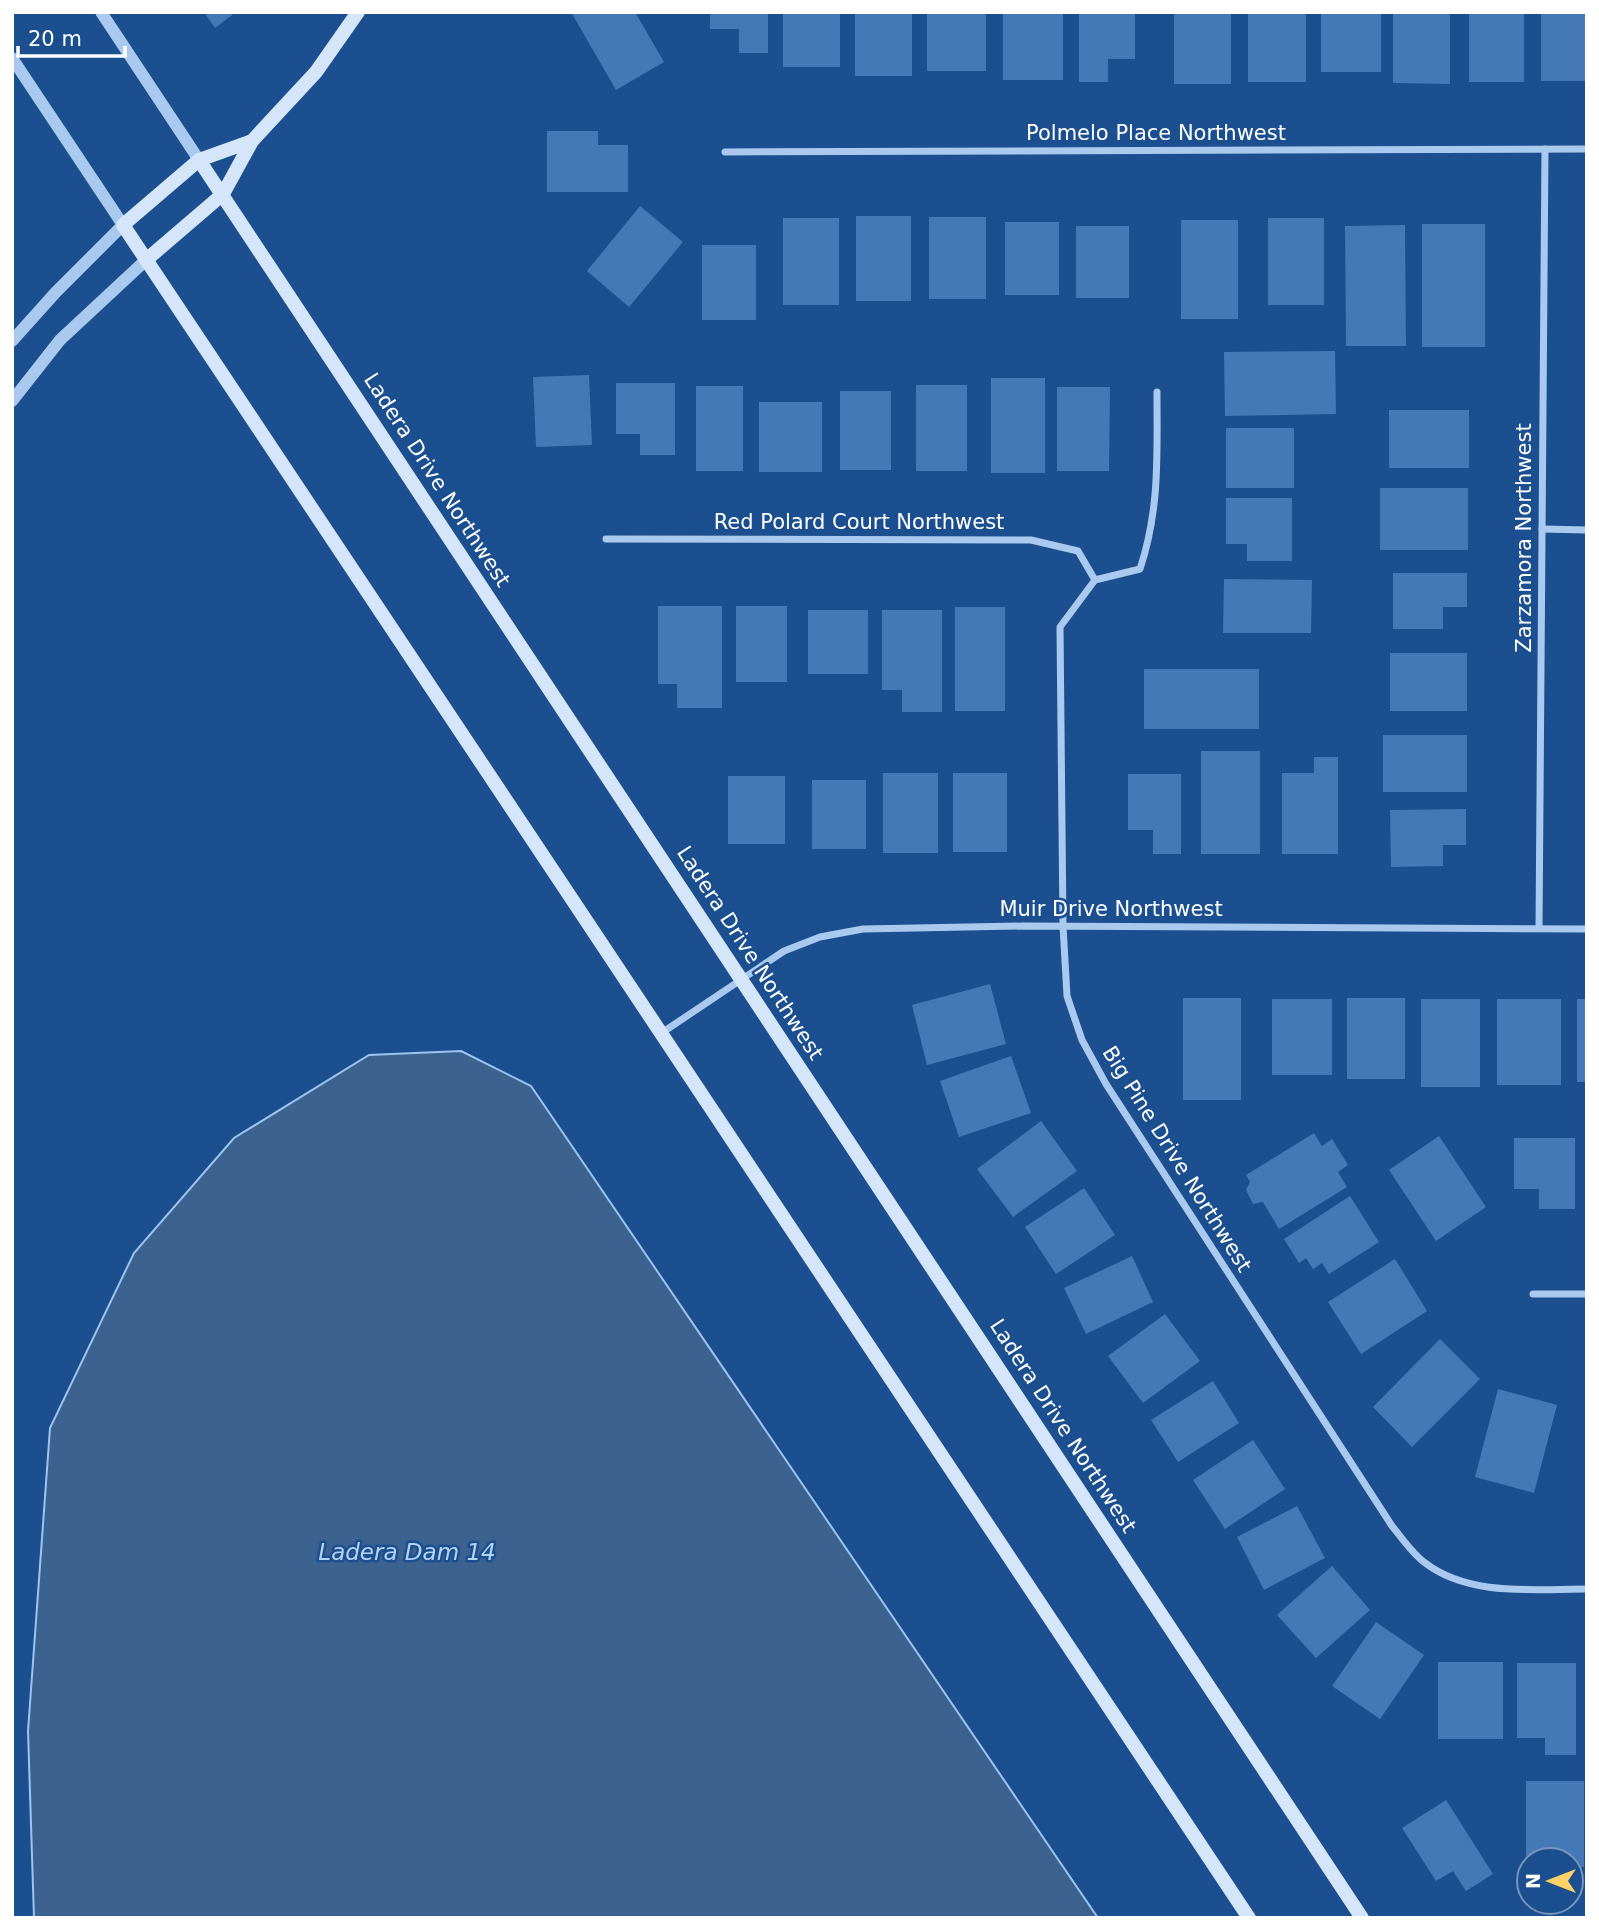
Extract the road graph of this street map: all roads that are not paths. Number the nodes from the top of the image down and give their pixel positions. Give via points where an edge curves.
1 (101, 12) edge
2 (358, 12) edge
3 (12, 58) edge
4 (252, 141) junction
5 (1545, 149) junction
6 (1587, 149) edge
7 (726, 152) dead end
8 (199, 160) junction
9 (223, 194) junction
10 (123, 225) junction
11 (146, 260) junction
12 (12, 341) edge
13 (1157, 392) dead end
14 (12, 401) edge
15 (1542, 529) junction
16 (1587, 530) edge
17 (606, 539) dead end
18 (1095, 580) junction
19 (1063, 926) junction
20 (1539, 928) junction
21 (1587, 929) edge
22 (742, 979) junction
23 (663, 1032) junction
24 (1533, 1294) dead end
25 (1587, 1294) edge
26 (1587, 1589) edge
27 (1249, 1918) edge
28 (1362, 1918) edge

1 - 8 street, Ladera Drive Northwest
2 - 4 main road via 316,72
3 - 10 street
4 - 8 main road
4 - 9 main road
5 - 6 street, Polmelo Place Northwest
5 - 7 street, Polmelo Place Northwest
5 - 15 street, Zarzamora Northwest
8 - 9 main road, Ladera Drive Northwest
8 - 10 main road
9 - 11 main road
9 - 22 main road, Ladera Drive Northwest
10 - 11 main road
10 - 12 street
11 - 14 street via 60,340
11 - 23 main road
13 - 18 street via 1158,487 1149,544 1140,569
15 - 16 street
15 - 20 street, Zarzamora Northwest
17 - 18 street, Red Polard Court Northwest via 1031,540 1077,551
18 - 19 street, Big Pine Drive Northwest via 1060,627
19 - 20 street, Muir Drive Northwest
19 - 22 street, Muir Drive Northwest via 863,929 820,937 784,951
19 - 26 street, Big Pine Drive Northwest via 1067,996 1082,1040 1106,1084 1392,1526 1424,1562 1450,1577 1481,1585
20 - 21 street, Muir Drive Northwest
22 - 23 street, Muir Drive Northwest
22 - 28 main road, Ladera Drive Northwest
23 - 27 main road
24 - 25 street

